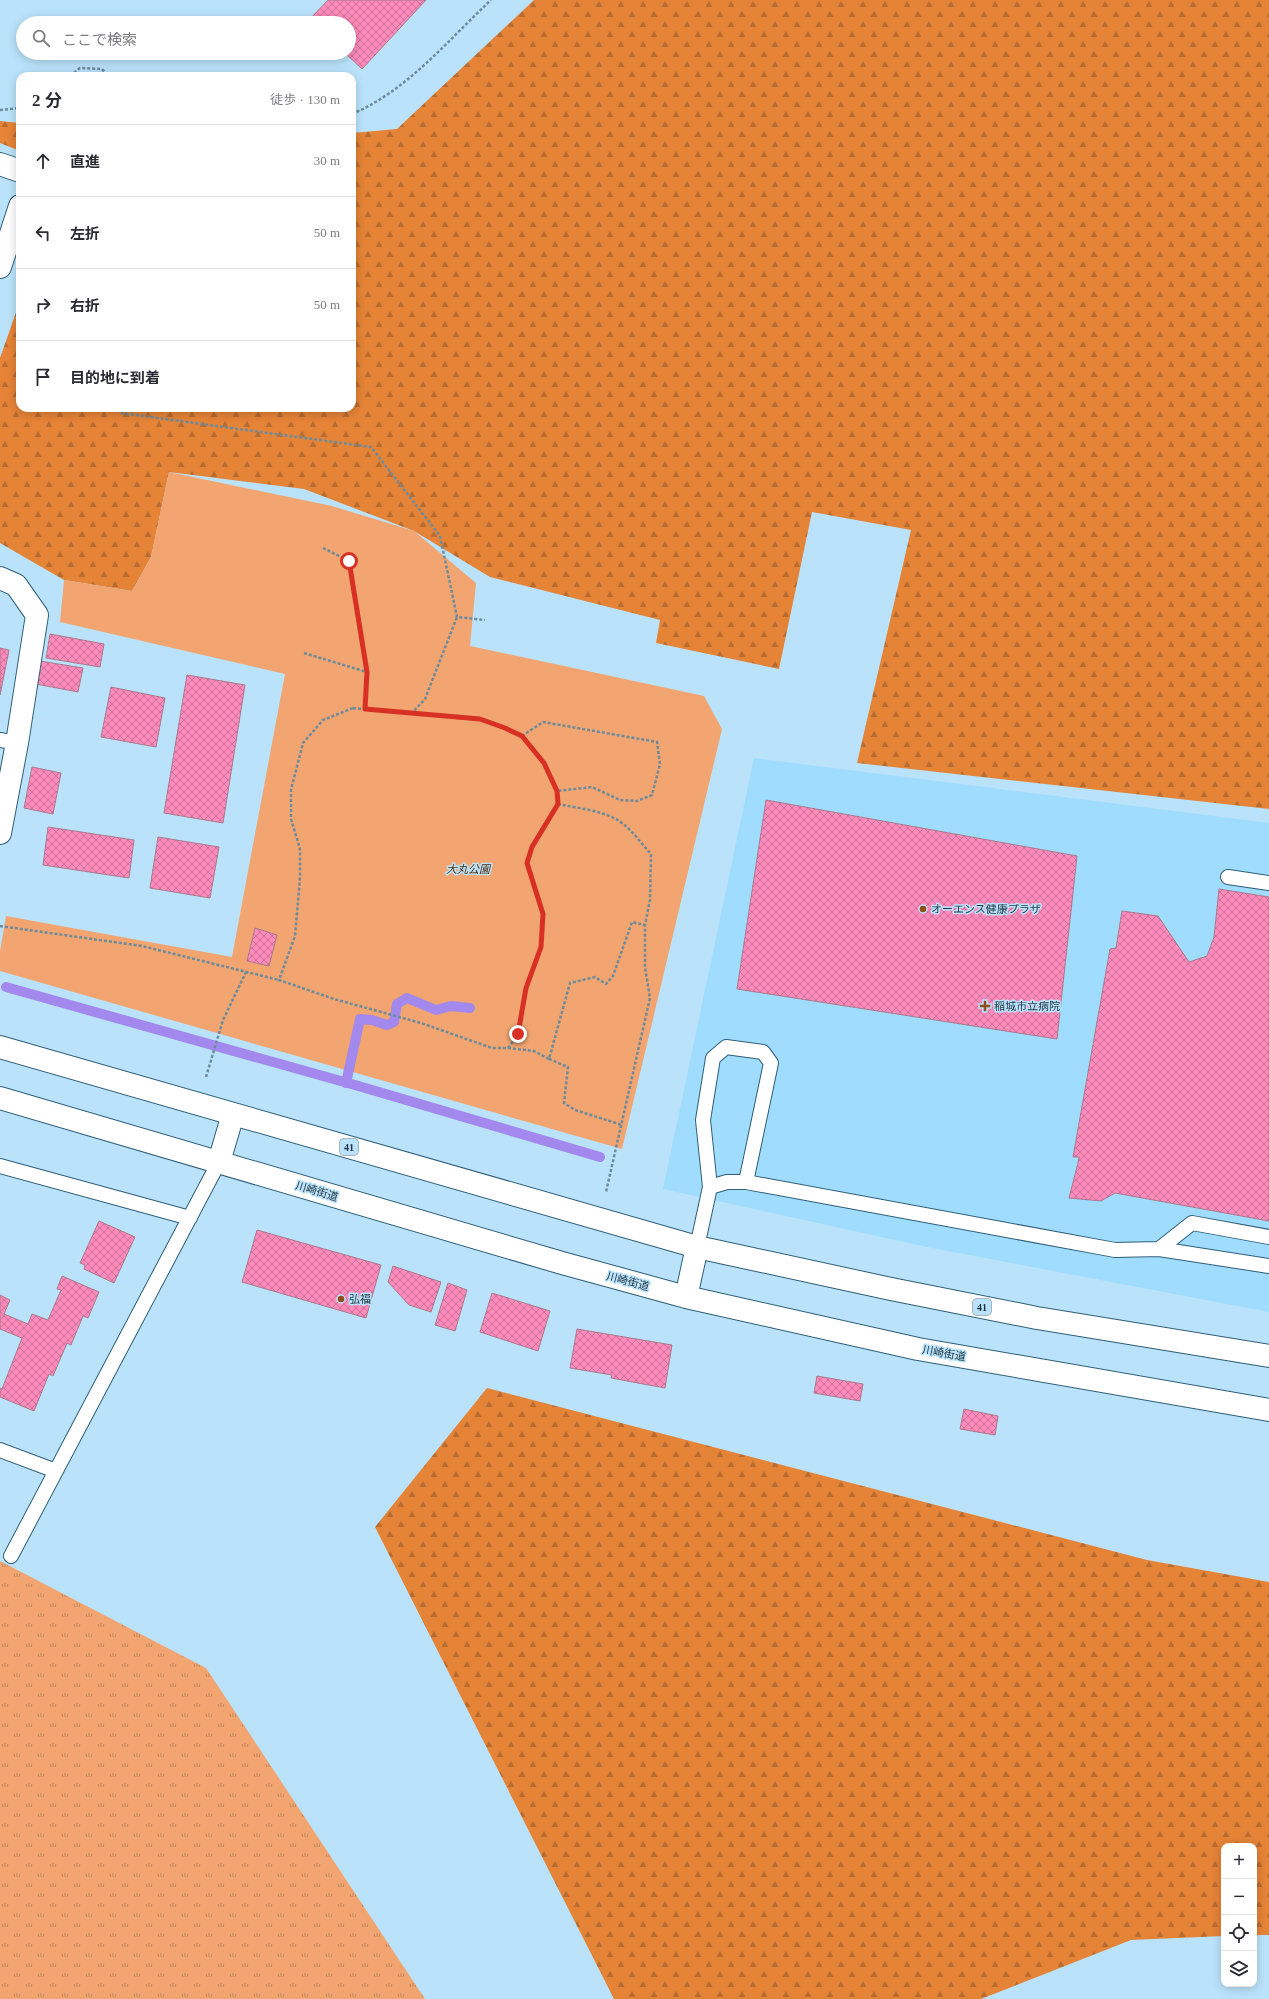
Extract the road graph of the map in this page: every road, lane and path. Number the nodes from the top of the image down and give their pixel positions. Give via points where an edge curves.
1 (491, 0) edge
2 (75, 72) edge
3 (105, 72) edge
4 (16, 108) edge
5 (0, 110) edge
6 (356, 112) edge
7 (0, 164) edge
8 (16, 170) edge
9 (16, 218) edge
10 (0, 268) edge
11 (121, 412) edge
12 (323, 548) dead end
13 (0, 578) edge
14 (457, 617) junction
15 (485, 620) dead end
16 (304, 653) dead end
17 (367, 672) junction
18 (365, 709) junction
19 (410, 714) junction
20 (522, 736) junction
21 (9, 741) edge
22 (557, 791) junction
23 (558, 804) junction
24 (0, 833) edge
25 (1228, 877) dead end
26 (1269, 883) edge
27 (645, 925) junction
28 (0, 926) edge
29 (246, 972) junction
30 (279, 980) junction
31 (0, 1047) edge
32 (508, 1048) junction
33 (550, 1059) junction
34 (206, 1077) dead end
35 (0, 1098) edge
36 (233, 1114) junction
37 (622, 1125) junction
38 (219, 1162) junction
39 (0, 1166) edge
40 (746, 1182) junction
41 (710, 1187) junction
42 (606, 1192) dead end
43 (190, 1218) junction
44 (1269, 1237) edge
45 (698, 1247) junction
46 (1159, 1249) junction
47 (1269, 1266) edge
48 (686, 1297) junction
49 (1269, 1356) edge
50 (1269, 1410) edge
51 (0, 1450) edge
52 (56, 1471) junction
53 (11, 1556) dead end

1 - 6 path via 400,86 372,106
2 - 3 path via 80,68 102,69
4 - 5 path
7 - 8 main road
9 - 10 main road
11 - 14 path via 372,446 440,536
12 - 17 path via 349,561
13 - 21 main road via 16,585 37,615
14 - 15 path
14 - 19 path via 425,699
16 - 17 path
17 - 18 path
18 - 19 path
18 - 30 path via 353,708 323,720 304,743 291,790 291,819 300,849 295,936
19 - 20 path via 480,719
20 - 22 path via 544,763
20 - 22 path via 543,722 657,742 660,764 652,795 636,801 620,800 592,787
21 - 24 main road
22 - 23 path
23 - 27 path via 598,812 616,819 651,854 650,900
23 - 32 path via 532,847 527,863 543,914 541,947 526,988 518,1034
25 - 26 lane
27 - 33 path via 632,922 613,976 606,984 595,977 570,983
27 - 37 path via 645,967 650,998
28 - 29 path via 142,946
29 - 30 path
29 - 34 path via 223,1020
30 - 32 path via 334,999 421,1023 492,1048
31 - 36 main road, 41
32 - 33 path via 534,1051
33 - 37 path via 568,1067 564,1103 576,1110
35 - 38 main road, 川崎街道
36 - 38 main road
36 - 45 main road, 41
37 - 42 path
38 - 43 lane
38 - 48 main road, 川崎街道 via 562,1264
39 - 43 lane
40 - 41 lane via 727,1182
40 - 41 lane via 771,1063 763,1052 726,1047 713,1058 703,1120
40 - 46 lane via 1115,1250
41 - 45 lane
43 - 52 lane
44 - 46 lane via 1192,1223
45 - 48 main road
45 - 49 main road, 41 via 891,1290 1037,1318
46 - 47 lane
48 - 50 main road, 川崎街道 via 918,1349
51 - 52 lane
52 - 53 lane

